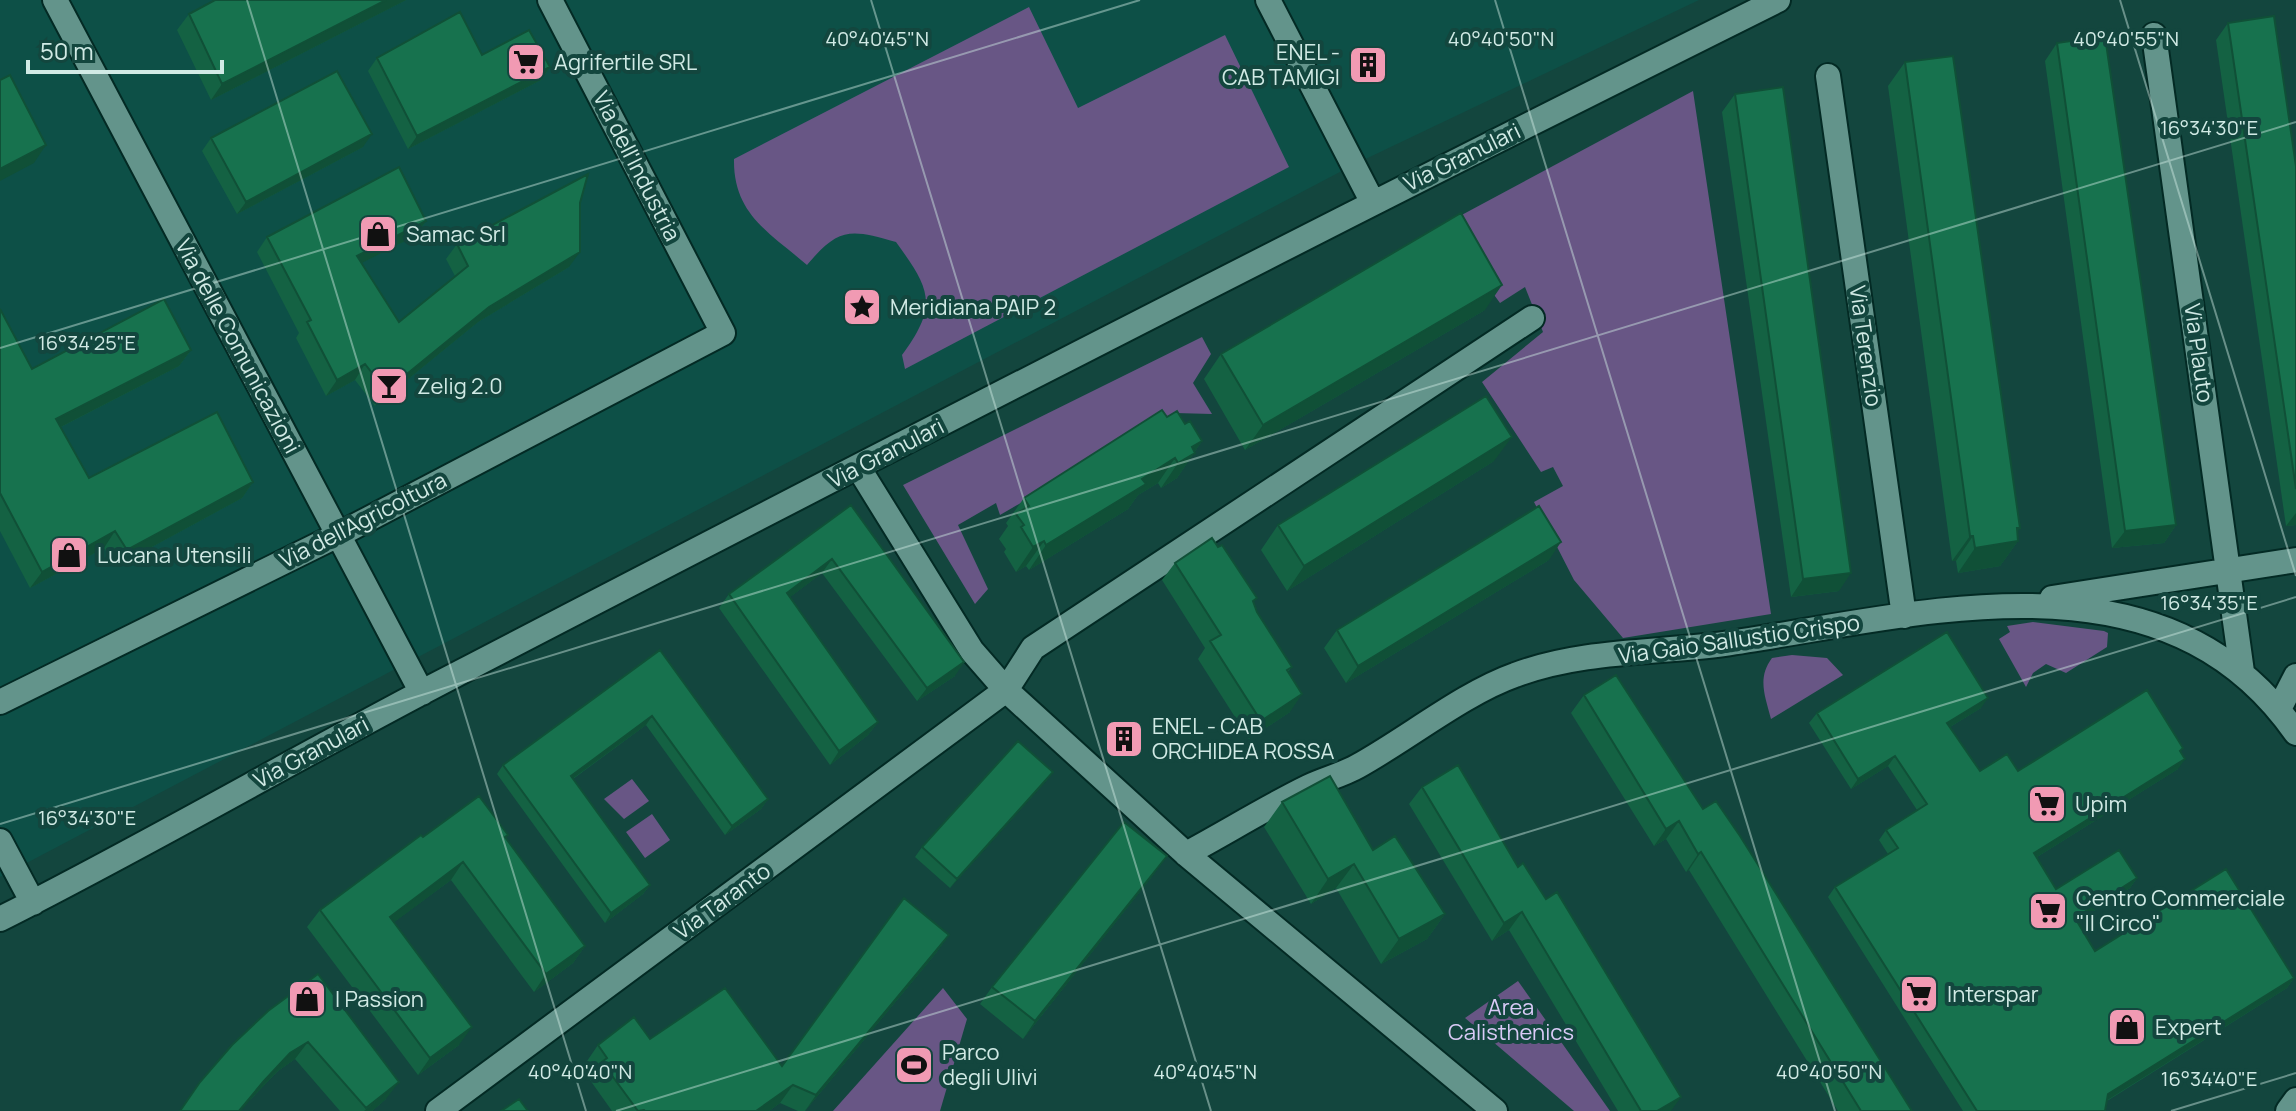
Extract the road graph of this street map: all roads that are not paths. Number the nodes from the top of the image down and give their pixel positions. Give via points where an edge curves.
1 (55, 0) edge
2 (550, 0) edge
3 (1268, 0) edge
4 (1778, 0) edge
5 (2154, 35) dead end
6 (1828, 76) dead end
7 (1372, 201) junction
8 (1532, 318) dead end
9 (723, 333) joint
10 (858, 467) junction
11 (338, 535) junction
12 (2296, 560) edge
13 (2229, 569) junction
14 (2018, 604) junction
15 (1904, 616) junction
16 (2242, 672) junction
17 (2296, 676) edge
18 (1006, 690) junction
19 (422, 693) junction
20 (0, 702) edge
21 (2279, 709) junction
22 (2296, 733) edge
23 (0, 841) edge
24 (1186, 854) junction
25 (33, 903) junction
26 (0, 919) edge
27 (2296, 1100) edge
28 (438, 1111) edge
29 (1495, 1111) edge
30 (2288, 1111) edge

1 - 11 street, Via delle Comunicazioni
2 - 9 street, Via dell'Industria
3 - 7 street
4 - 7 street, Via Granulari
5 - 13 street, Via Plauto
6 - 15 street, Via Terenzio
7 - 10 street, Via Granulari
8 - 18 street via 1033,648
9 - 11 street, Via dell'Agricoltura
10 - 18 street via 972,651
10 - 19 street, Via Granulari
11 - 19 street, Via delle Comunicazioni
11 - 20 street, Via dell'Agricoltura
12 - 13 street
13 - 14 street
13 - 16 street, Via Plauto
14 - 15 street, Via Gaio Sallustio Crispo
14 - 16 street, Via Gaio Sallustio Crispo via 2094,610 2146,622 2199,641
15 - 24 street, Via Gaio Sallustio Crispo via 1677,650 1568,660 1513,675 1355,767
16 - 21 street, Via Gaio Sallustio Crispo
17 - 21 street
18 - 24 street
18 - 28 street, Via Taranto
19 - 25 street, Via Granulari
21 - 22 street, Via Gaio Sallustio Crispo
23 - 25 street
24 - 29 street
25 - 26 street, Via Granulari
27 - 30 street

